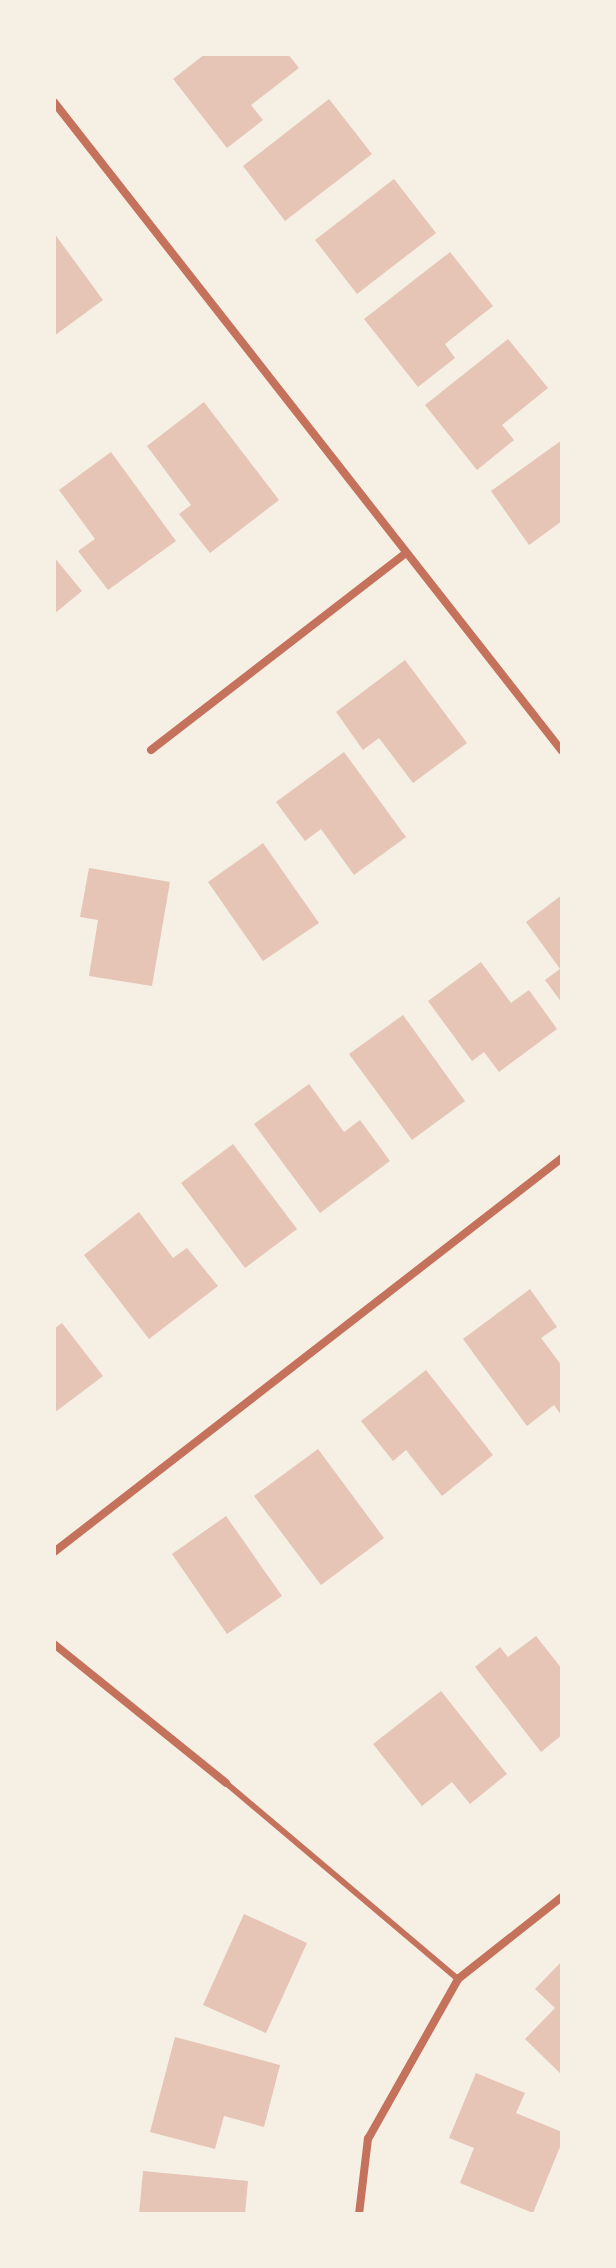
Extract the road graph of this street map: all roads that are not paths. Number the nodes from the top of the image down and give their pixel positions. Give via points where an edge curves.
1 (54, 102) edge
2 (406, 553) junction
3 (151, 750) dead end
4 (562, 751) edge
5 (562, 1158) edge
6 (54, 1552) edge
7 (54, 1644) edge
8 (226, 1783) joint
9 (562, 1897) edge
10 (458, 1979) junction
11 (359, 2214) edge

1 - 2 street
2 - 3 street
2 - 4 street
5 - 6 street
7 - 8 street
8 - 10 lane
9 - 10 street
10 - 11 street via 368,2139

